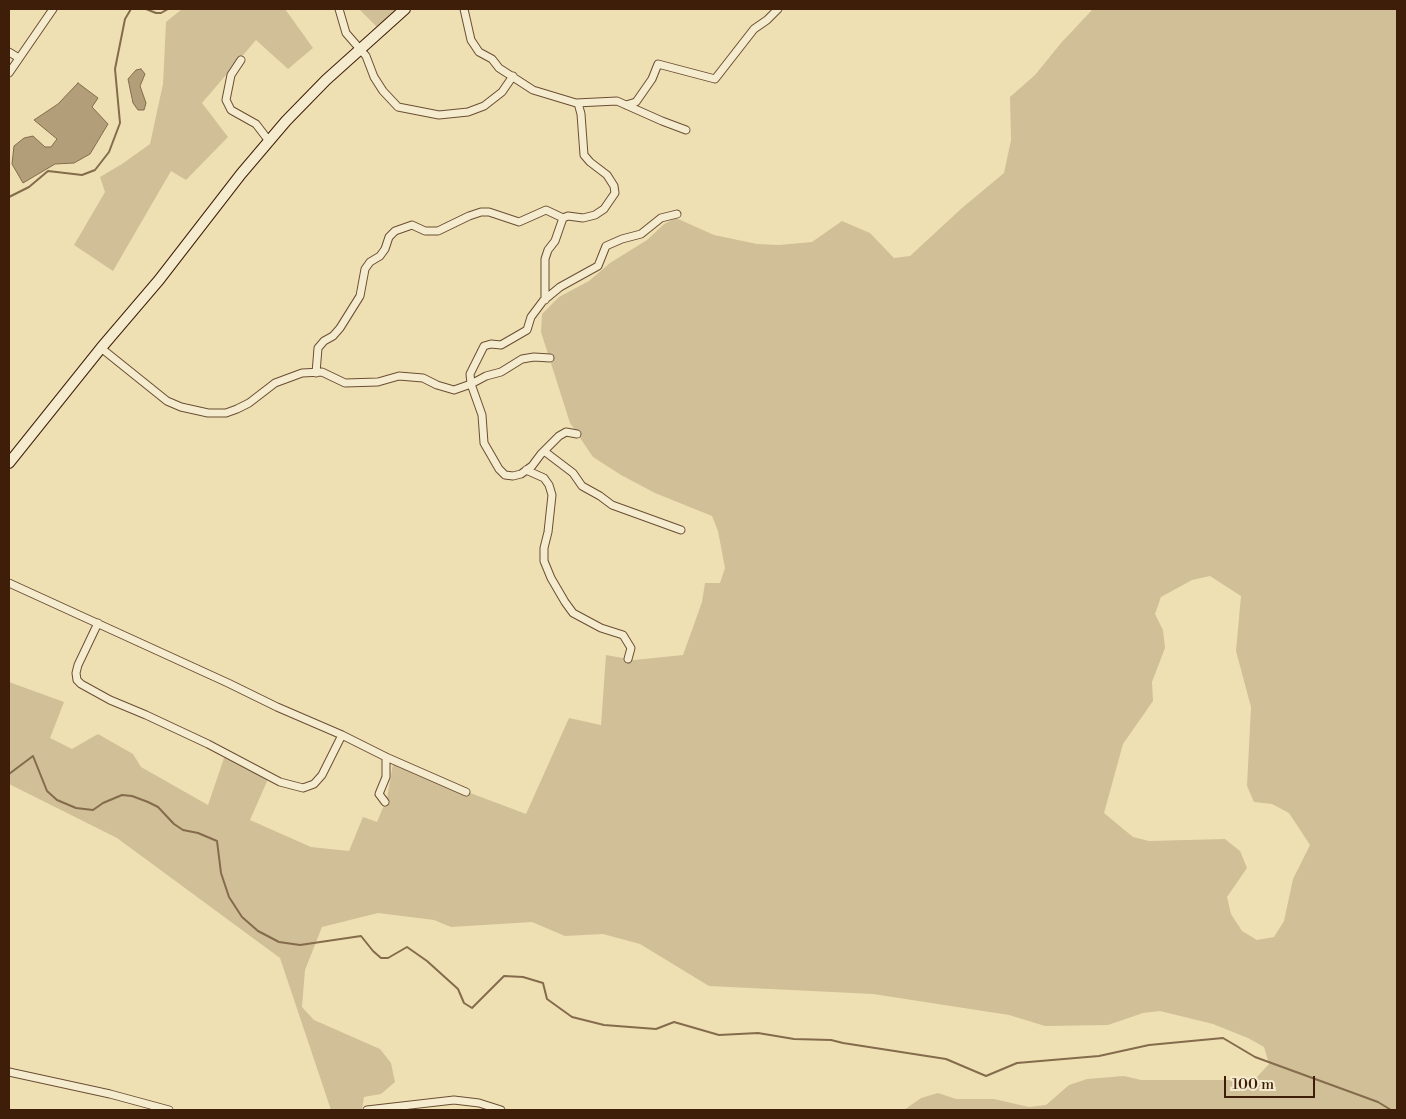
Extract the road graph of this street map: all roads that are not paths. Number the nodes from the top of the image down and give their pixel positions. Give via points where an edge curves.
1 (51, 9) edge
2 (339, 9) edge
3 (405, 9) edge
4 (464, 9) edge
5 (778, 9) edge
6 (361, 49) junction
7 (9, 52) edge
8 (18, 58) junction
9 (241, 60) dead end
10 (9, 72) edge
11 (513, 76) junction
12 (578, 103) junction
13 (626, 105) junction
14 (686, 130) dead end
15 (268, 141) junction
16 (677, 214) dead end
17 (563, 218) junction
18 (545, 300) junction
19 (101, 348) junction
20 (550, 358) dead end
21 (316, 373) junction
22 (471, 384) junction
23 (577, 434) dead end
24 (544, 451) junction
25 (9, 463) edge
26 (526, 470) junction
27 (681, 530) dead end
28 (9, 582) edge
29 (98, 623) junction
30 (628, 659) dead end
31 (342, 735) junction
32 (386, 757) junction
33 (466, 792) dead end
34 (385, 802) dead end
35 (9, 1072) edge
36 (169, 1110) edge
37 (367, 1110) edge
38 (500, 1110) edge

1 - 8 street
2 - 6 street via 346,33
3 - 6 main road
4 - 11 street via 470,40 479,52
5 - 13 street via 754,29 715,79 658,64 636,102
6 - 11 street via 383,91 398,107 408,110 439,114 468,112 484,106 502,92
6 - 15 main road
7 - 8 street
8 - 10 street
9 - 15 street via 231,75 226,100 231,110 256,124
11 - 12 street via 533,90
12 - 13 street via 617,101
12 - 17 street via 584,155 607,175 615,193 604,210 594,215
13 - 14 street
15 - 19 main road
16 - 18 street via 661,218 641,234 606,246 598,266 560,287
17 - 18 street via 545,259
17 - 21 street via 546,210 519,222 481,212 438,231 425,231 412,225 394,231 380,256 365,269 360,296 340,328 318,348
18 - 22 street via 531,317 527,330 501,345 484,346 470,374
19 - 21 street via 167,401 208,413 232,411 285,378
19 - 25 main road
20 - 22 street via 522,359
21 - 22 street via 322,372 345,383 378,382 399,376 423,378 454,390
22 - 26 street via 482,415 484,443 498,468 505,475 512,476
23 - 24 street via 566,432 558,436
24 - 26 street
24 - 27 street via 573,473 582,486 612,505
26 - 30 street via 544,478 550,485 552,495 544,561 551,578 573,613 623,635 631,648
28 - 29 street
29 - 31 street
29 - 31 street via 78,665 76,673 81,684 280,782 303,788 314,784
31 - 32 street
32 - 33 street
32 - 34 street via 386,777 379,794
35 - 36 street
37 - 38 street via 454,1100

